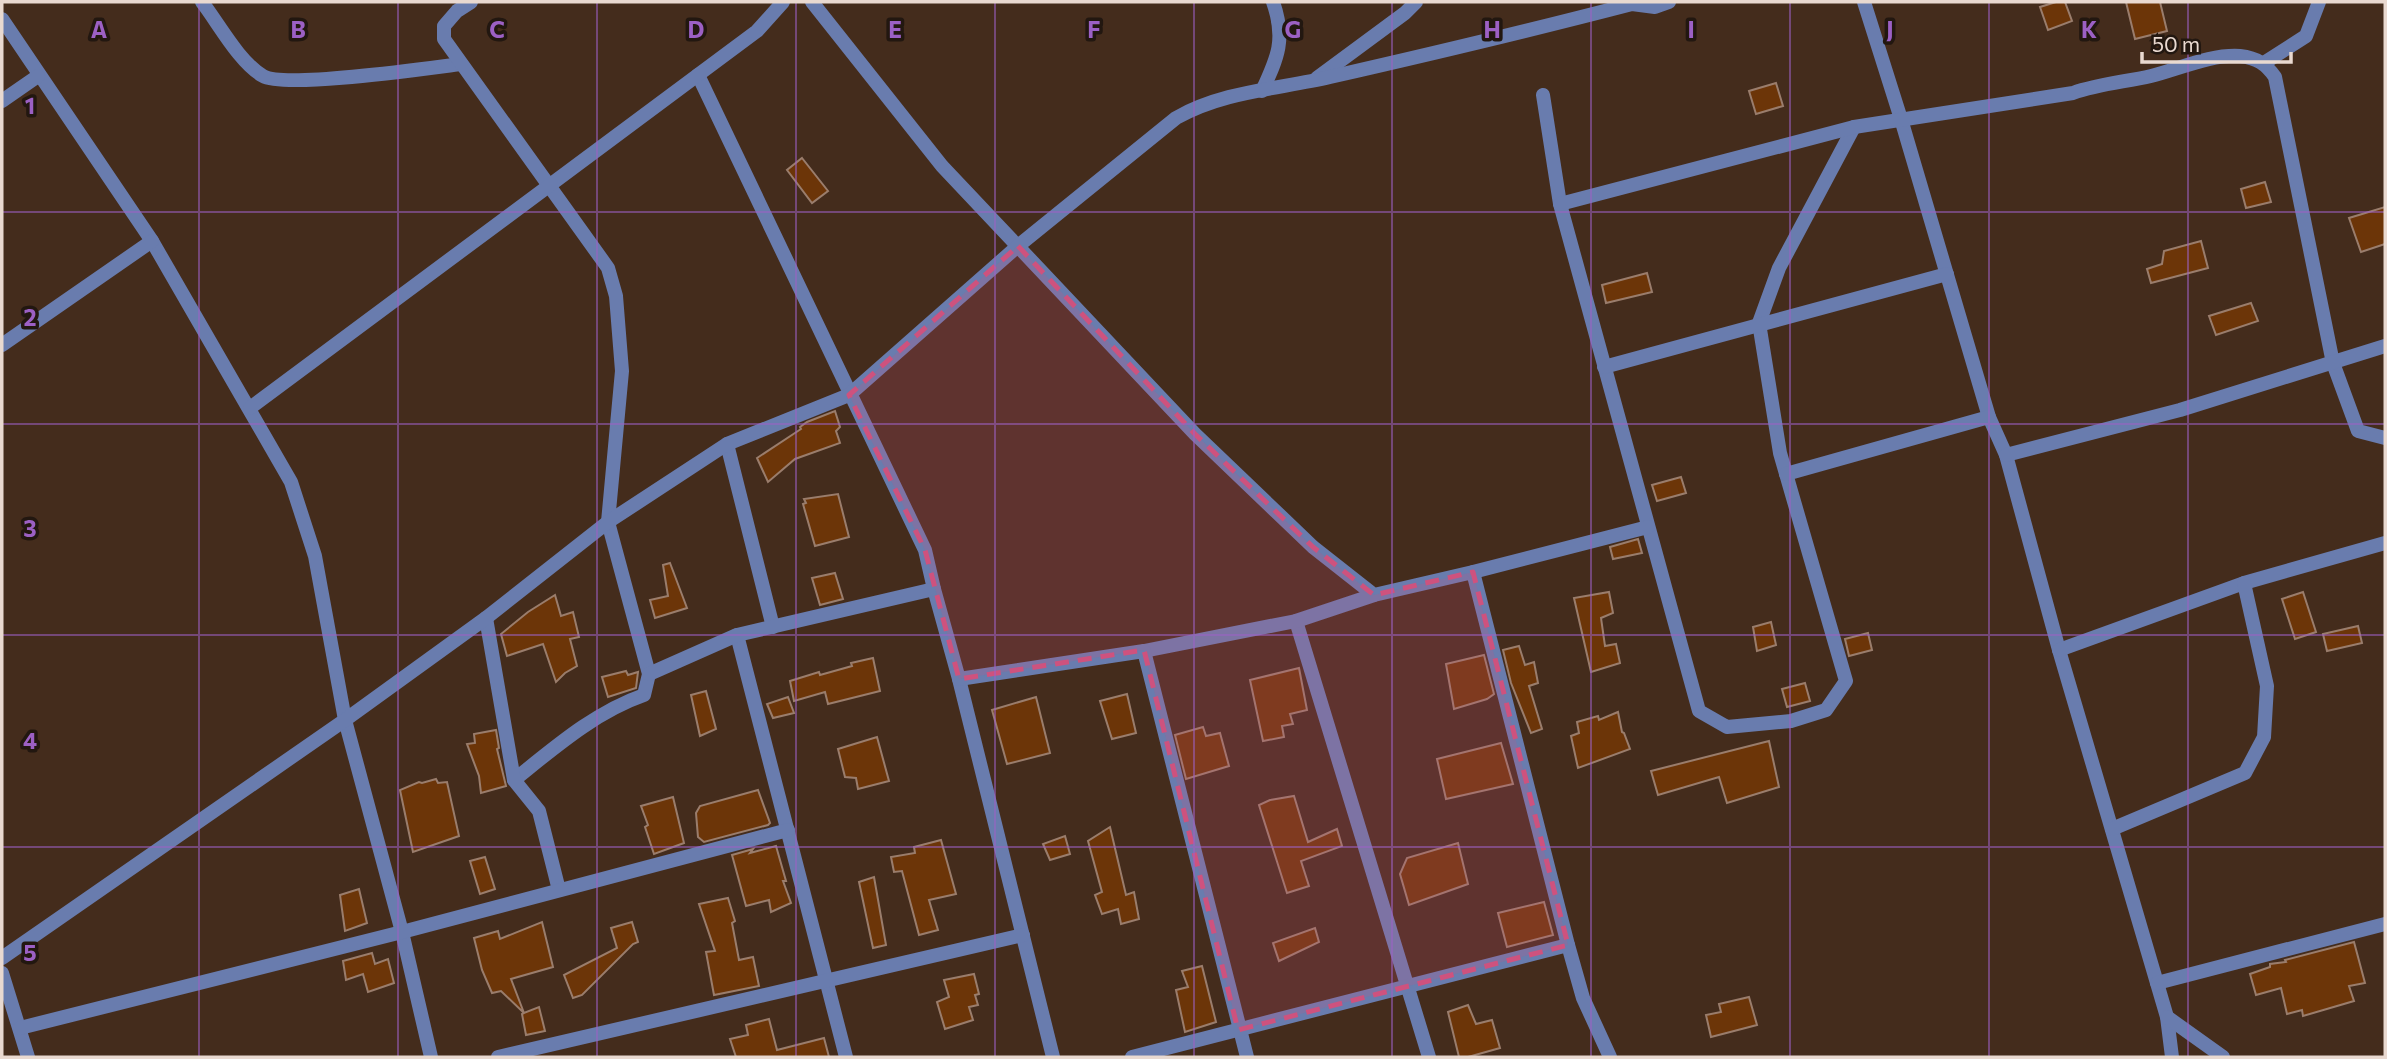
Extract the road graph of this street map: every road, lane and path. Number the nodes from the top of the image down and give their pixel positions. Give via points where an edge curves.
1 (202, 2) edge
2 (471, 2) edge
3 (783, 2) edge
4 (812, 2) edge
5 (1273, 2) edge
6 (1416, 2) edge
7 (1669, 2) edge
8 (1864, 2) edge
9 (2319, 2) edge
10 (2, 19) edge
11 (2264, 63) junction
12 (461, 64) junction
13 (698, 75) junction
14 (38, 76) junction
15 (1313, 81) junction
16 (1262, 91) junction
17 (1543, 95) dead end
18 (2, 101) edge
19 (1901, 119) junction
20 (1854, 127) junction
21 (548, 187) junction
22 (1560, 204) junction
23 (152, 241) junction
24 (1018, 246) junction
25 (1947, 274) junction
26 (1759, 323) junction
27 (2, 345) edge
28 (2385, 346) edge
29 (2333, 363) junction
30 (1604, 367) junction
31 (849, 395) junction
32 (250, 408) junction
33 (1989, 417) junction
34 (2385, 438) edge
35 (727, 444) junction
36 (2006, 456) junction
37 (1786, 474) junction
38 (608, 522) junction
39 (1648, 527) junction
40 (2385, 543) edge
41 (1473, 572) junction
42 (2244, 583) junction
43 (934, 589) junction
44 (1374, 596) junction
45 (486, 618) junction
46 (1296, 621) junction
47 (773, 627) junction
48 (737, 635) junction
49 (2059, 650) junction
50 (1144, 651) junction
51 (649, 674) junction
52 (960, 678) junction
53 (345, 720) junction
54 (514, 780) junction
55 (2112, 829) junction
56 (788, 830) junction
57 (559, 890) junction
58 (2385, 924) edge
59 (402, 932) junction
60 (1023, 935) junction
61 (1568, 945) junction
62 (2, 958) edge
63 (2, 973) edge
64 (827, 980) junction
65 (2157, 983) junction
66 (1408, 986) junction
67 (2167, 1017) junction
68 (20, 1028) junction
69 (1238, 1030) junction
70 (28, 1057) edge
71 (431, 1057) edge
72 (498, 1057) edge
73 (846, 1057) edge
74 (1054, 1057) edge
75 (1132, 1057) edge
76 (1247, 1057) edge
77 (1429, 1057) edge
78 (1610, 1057) edge
79 (2172, 1057) edge
80 (2223, 1057) edge

1 - 12 street via 247,62 265,78 294,82
2 - 12 street via 444,26 444,39
3 - 13 street via 757,31
4 - 24 street via 934,156
5 - 16 street via 1279,19 1279,55
6 - 15 street
7 - 15 street via 1632,4
8 - 19 street
9 - 11 street via 2306,36
10 - 14 street
11 - 19 street via 2241,56 2220,57 2073,93
11 - 29 street via 2275,77
12 - 21 street
13 - 21 street
13 - 31 street
14 - 18 street
14 - 23 street
15 - 16 street
16 - 24 street via 1217,99 1176,118
17 - 22 street
19 - 20 street
19 - 25 street
20 - 22 street
20 - 26 street via 1779,268
21 - 32 street
21 - 38 street via 608,268 616,296 622,371
22 - 30 street
23 - 27 street
23 - 32 street
24 - 31 street
24 - 44 street via 1195,434 1313,547
25 - 26 street
25 - 33 street
26 - 30 street
26 - 37 street
28 - 29 street
29 - 34 street via 2358,431
29 - 36 street
30 - 39 street
31 - 35 street
31 - 43 street via 918,534
32 - 53 street via 291,482 315,556
33 - 36 street
33 - 37 street
35 - 38 street
35 - 47 street
36 - 49 street
37 - 39 street via 1846,681 1826,710 1791,722 1727,727 1699,711
38 - 45 street
38 - 51 street
39 - 41 street
40 - 42 street
41 - 44 street
41 - 61 street
42 - 49 street
42 - 55 street via 2267,687 2264,737 2245,773
43 - 47 street
43 - 52 street
44 - 46 street
45 - 53 street
45 - 54 street
46 - 50 street
46 - 66 street
47 - 48 street
48 - 51 street
48 - 56 street
49 - 55 street
50 - 52 street
50 - 69 street
51 - 54 street via 644,695 574,732
52 - 60 street
53 - 59 street
53 - 62 street
54 - 57 street via 538,811
55 - 65 street
56 - 57 street
56 - 64 street
57 - 59 street
58 - 65 street
59 - 68 street
59 - 71 street
60 - 64 street
60 - 74 street
61 - 66 street
61 - 78 street via 1583,998
63 - 68 street
64 - 72 street
64 - 73 street
65 - 67 street
66 - 69 street
66 - 77 street
67 - 79 street
67 - 80 street
68 - 70 street
69 - 75 street
69 - 76 street

